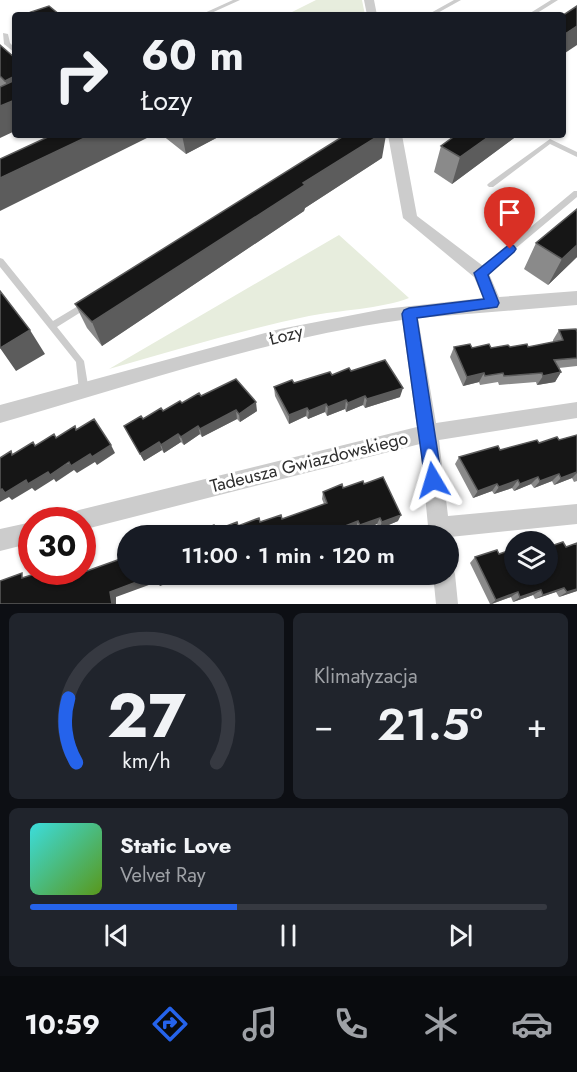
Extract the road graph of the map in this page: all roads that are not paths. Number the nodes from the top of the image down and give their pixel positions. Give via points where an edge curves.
1 (237, 0) edge
2 (458, 0) edge
3 (555, 0) edge
4 (211, 12) edge
5 (436, 12) edge
6 (535, 12) edge
7 (5, 34) dead end
8 (12, 48) edge
9 (396, 138) edge
10 (577, 155) edge
11 (491, 185) dead end
12 (577, 193) edge
13 (0, 261) edge
14 (481, 273) junction
15 (577, 298) edge
16 (95, 299) edge
17 (493, 303) junction
18 (409, 314) junction
19 (53, 325) junction
20 (84, 391) junction
21 (577, 410) edge
22 (0, 414) edge
23 (428, 433) junction
24 (577, 514) edge
25 (96, 516) edge
26 (438, 525) edge
27 (459, 529) edge
28 (18, 536) edge
29 (0, 540) edge
30 (445, 585) edge
31 (447, 604) edge

1 - 4 lane
2 - 5 lane
3 - 6 lane
7 - 8 lane
9 - 14 street via 410,218
10 - 11 lane via 550,141
12 - 14 lane
13 - 19 lane
14 - 17 street
15 - 17 street, Łozy
16 - 19 lane
17 - 18 street, Łozy
18 - 20 street, Łozy via 321,326
18 - 23 street
19 - 20 lane via 80,361
20 - 22 street, Łozy
21 - 23 street, Tadeusza Gwiazdowskiego
23 - 25 street, Tadeusza Gwiazdowskiego
23 - 26 street
24 - 27 street
28 - 29 street
30 - 31 street

